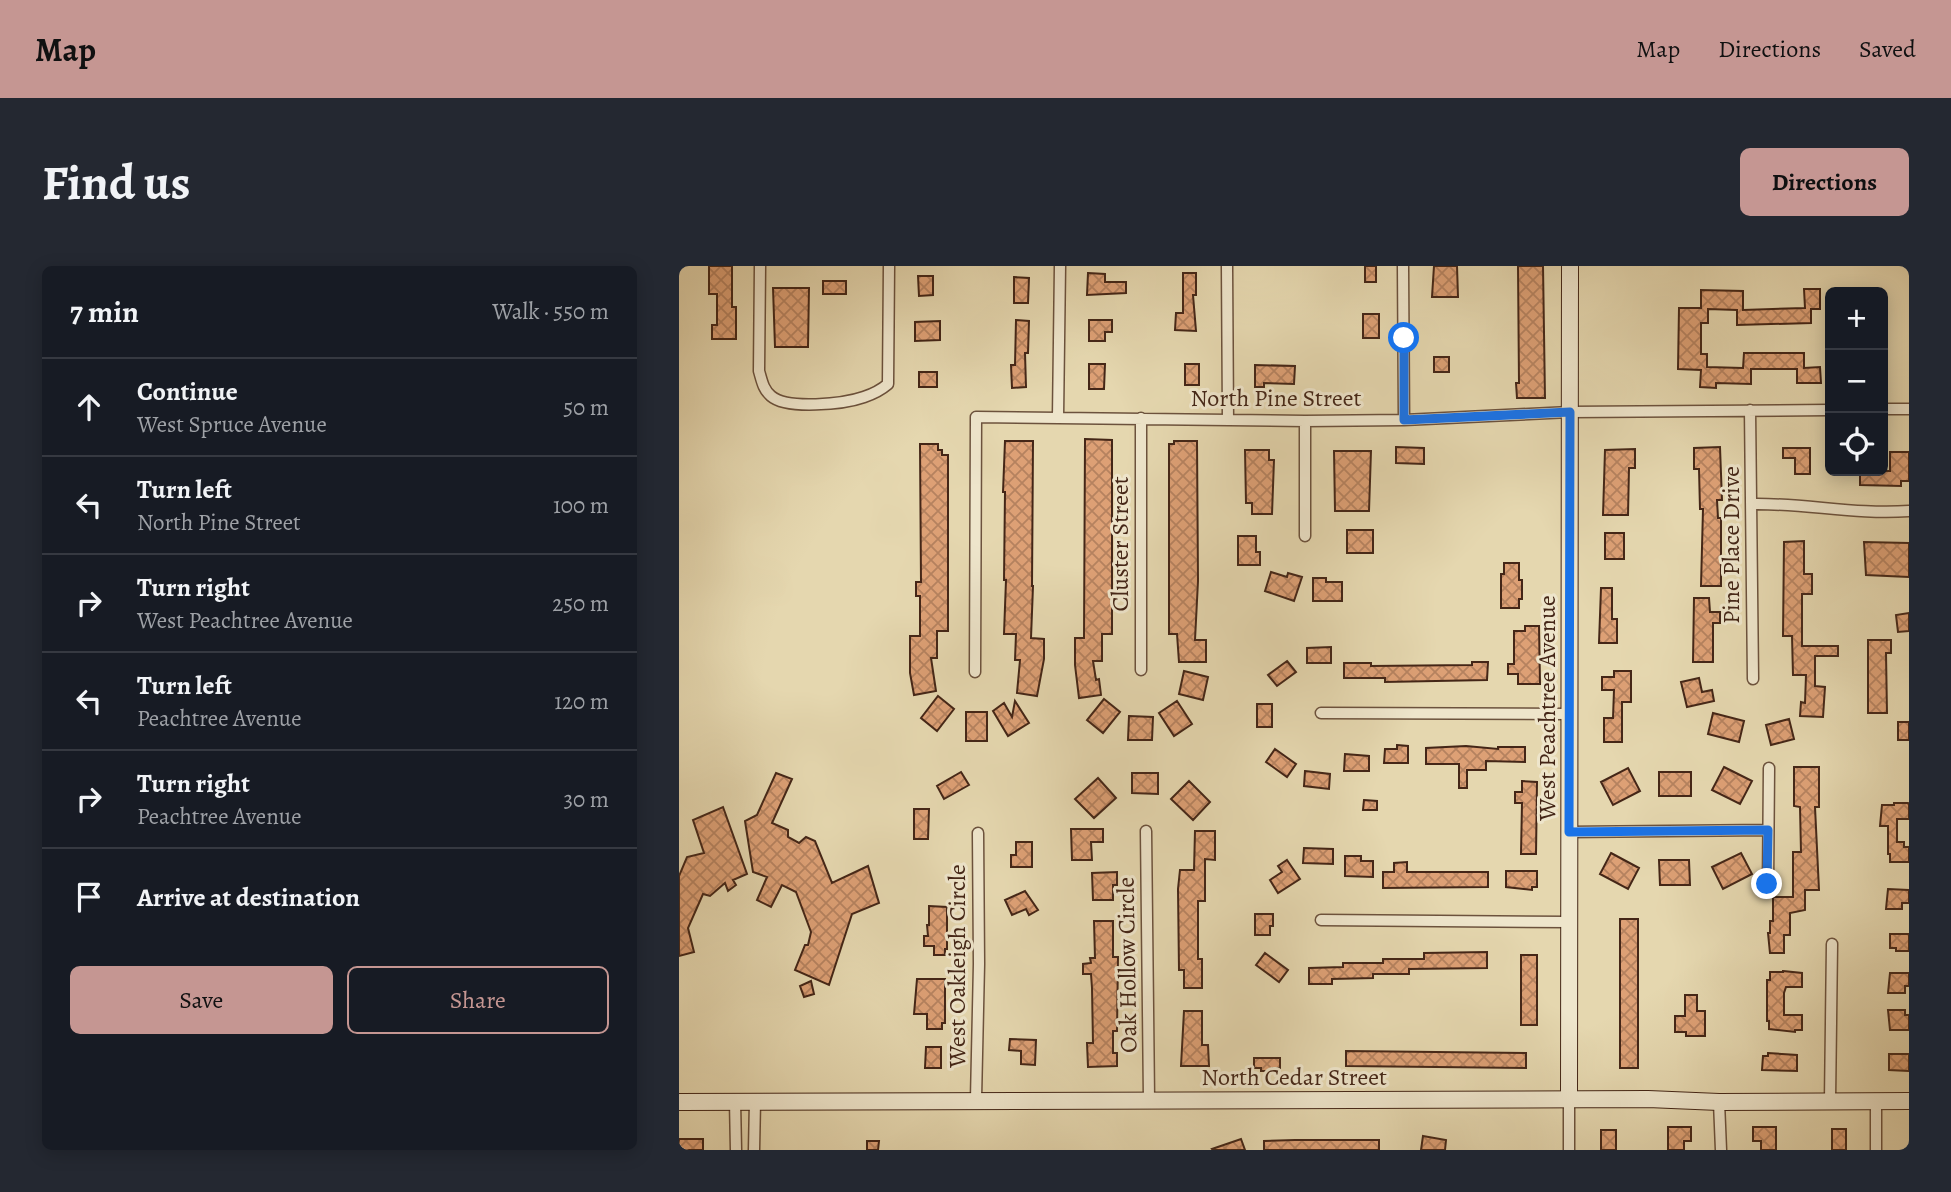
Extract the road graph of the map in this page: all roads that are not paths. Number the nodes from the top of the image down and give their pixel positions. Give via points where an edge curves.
1 (760, 266) edge
2 (889, 266) edge
3 (1060, 266) edge
4 (1227, 266) edge
5 (1403, 266) edge
6 (1570, 266) edge
7 (1888, 409) edge
8 (1909, 409) edge
9 (1750, 410) junction
10 (1825, 410) edge
11 (1570, 412) junction
12 (1058, 417) junction
13 (1141, 418) junction
14 (1228, 420) junction
15 (1404, 420) junction
16 (1305, 421) junction
17 (1753, 504) junction
18 (1909, 511) edge
19 (1304, 536) dead end
20 (1141, 670) dead end
21 (975, 672) dead end
22 (1753, 679) dead end
23 (1321, 713) dead end
24 (1569, 714) junction
25 (1769, 768) dead end
26 (1768, 830) junction
27 (1146, 831) dead end
28 (978, 832) dead end
29 (1569, 832) junction
30 (1767, 884) dead end
31 (1321, 920) dead end
32 (1569, 922) junction
33 (1832, 944) dead end
34 (976, 1099) junction
35 (1149, 1099) junction
36 (1569, 1100) junction
37 (735, 1101) junction
38 (755, 1101) junction
39 (1830, 1101) junction
40 (1876, 1101) junction
41 (1909, 1101) edge
42 (679, 1102) edge
43 (1719, 1102) junction
44 (736, 1150) edge
45 (754, 1150) edge
46 (1569, 1150) edge
47 (1721, 1150) edge
48 (1875, 1150) edge

1 - 2 street via 759,371 767,392 785,403 862,398 888,384
3 - 12 street
4 - 14 street
5 - 15 street
6 - 11 street, West Peachtree Avenue
7 - 8 street
9 - 10 street, North Pine Street
9 - 11 street, North Pine Street
9 - 17 street, Pine Place Drive
11 - 15 street, North Pine Street
11 - 24 street, West Peachtree Avenue
12 - 13 street, North Pine Street
12 - 21 street, North Pine Street via 976,417
13 - 14 street, North Pine Street
13 - 20 street, Cluster Street
14 - 16 street, North Pine Street
15 - 16 street, North Pine Street
16 - 19 street
17 - 18 street
17 - 22 street, Pine Place Drive
23 - 24 street
24 - 29 street, West Peachtree Avenue
25 - 26 street
26 - 29 street
26 - 30 street
27 - 35 street, Oak Hollow Circle
28 - 34 street, West Oakleigh Circle
29 - 32 street, West Peachtree Avenue
31 - 32 street
32 - 36 street, West Peachtree Avenue
33 - 39 street
34 - 35 street, North Cedar Street
34 - 38 street, North Cedar Street
35 - 36 street, North Cedar Street
36 - 43 street, North Cedar Street
36 - 46 street, West Peachtree Avenue
37 - 38 street, North Cedar Street
37 - 42 street, North Cedar Street
37 - 44 street
38 - 45 street
39 - 40 street, North Cedar Street
39 - 43 street, North Cedar Street
40 - 41 street, North Cedar Street
40 - 48 street
43 - 47 street

